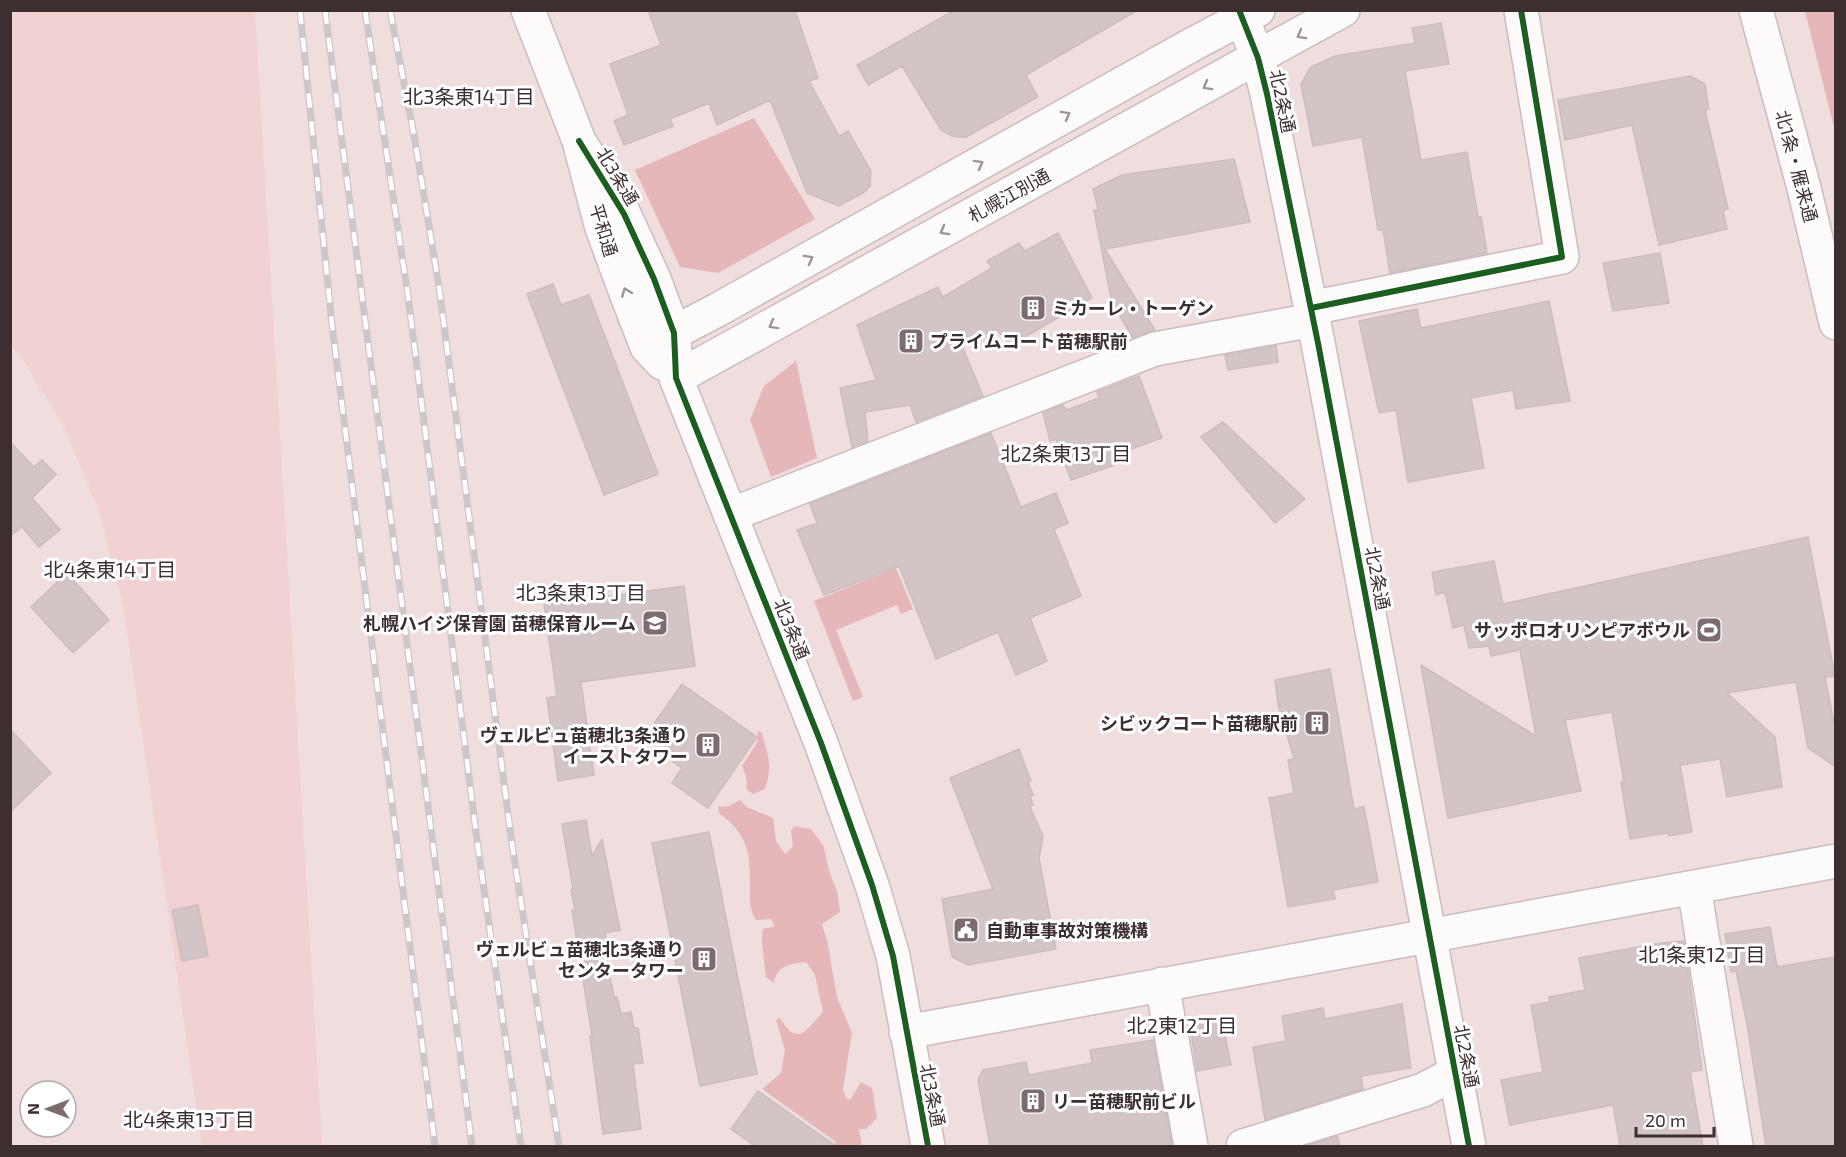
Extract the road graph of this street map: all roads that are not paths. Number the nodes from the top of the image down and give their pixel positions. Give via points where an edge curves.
1 (528, 10) edge
2 (1343, 10) edge
3 (1521, 10) edge
4 (1756, 10) edge
5 (1246, 13) edge
6 (1258, 58) junction
7 (1312, 314) junction
8 (1836, 323) edge
9 (660, 340) junction
10 (676, 378) junction
11 (730, 515) junction
12 (1836, 861) edge
13 (1694, 887) junction
14 (1430, 934) junction
15 (1162, 984) junction
16 (906, 1032) junction
17 (1455, 1073) junction
18 (928, 1146) edge
19 (1191, 1146) edge
20 (1243, 1146) edge
21 (1469, 1146) edge
22 (1736, 1146) edge

1 - 9 main road, 平和通 via 579,141 602,228
2 -> 6 main road, 札幌江別通
3 - 7 main road via 1562,257
4 - 8 main road, 北1条・雁来通
5 - 6 main road, 北2条通
9 -> 5 main road
6 - 7 main road, 北2条通
6 -> 10 main road, 札幌江別通
7 - 11 main road via 1155,349
7 - 14 main road, 北2条通
9 - 10 main road, 北3条通
10 - 11 main road, 北3条通
11 - 16 main road, 北3条通 via 821,743 872,885 893,956
12 - 13 main road
13 - 14 main road
13 - 22 main road
14 - 15 main road
14 - 17 main road, 北2条通
15 - 16 main road
15 - 19 main road
16 - 18 main road, 北3条通
17 - 20 main road via 1423,1090
17 - 21 main road, 北2条通

